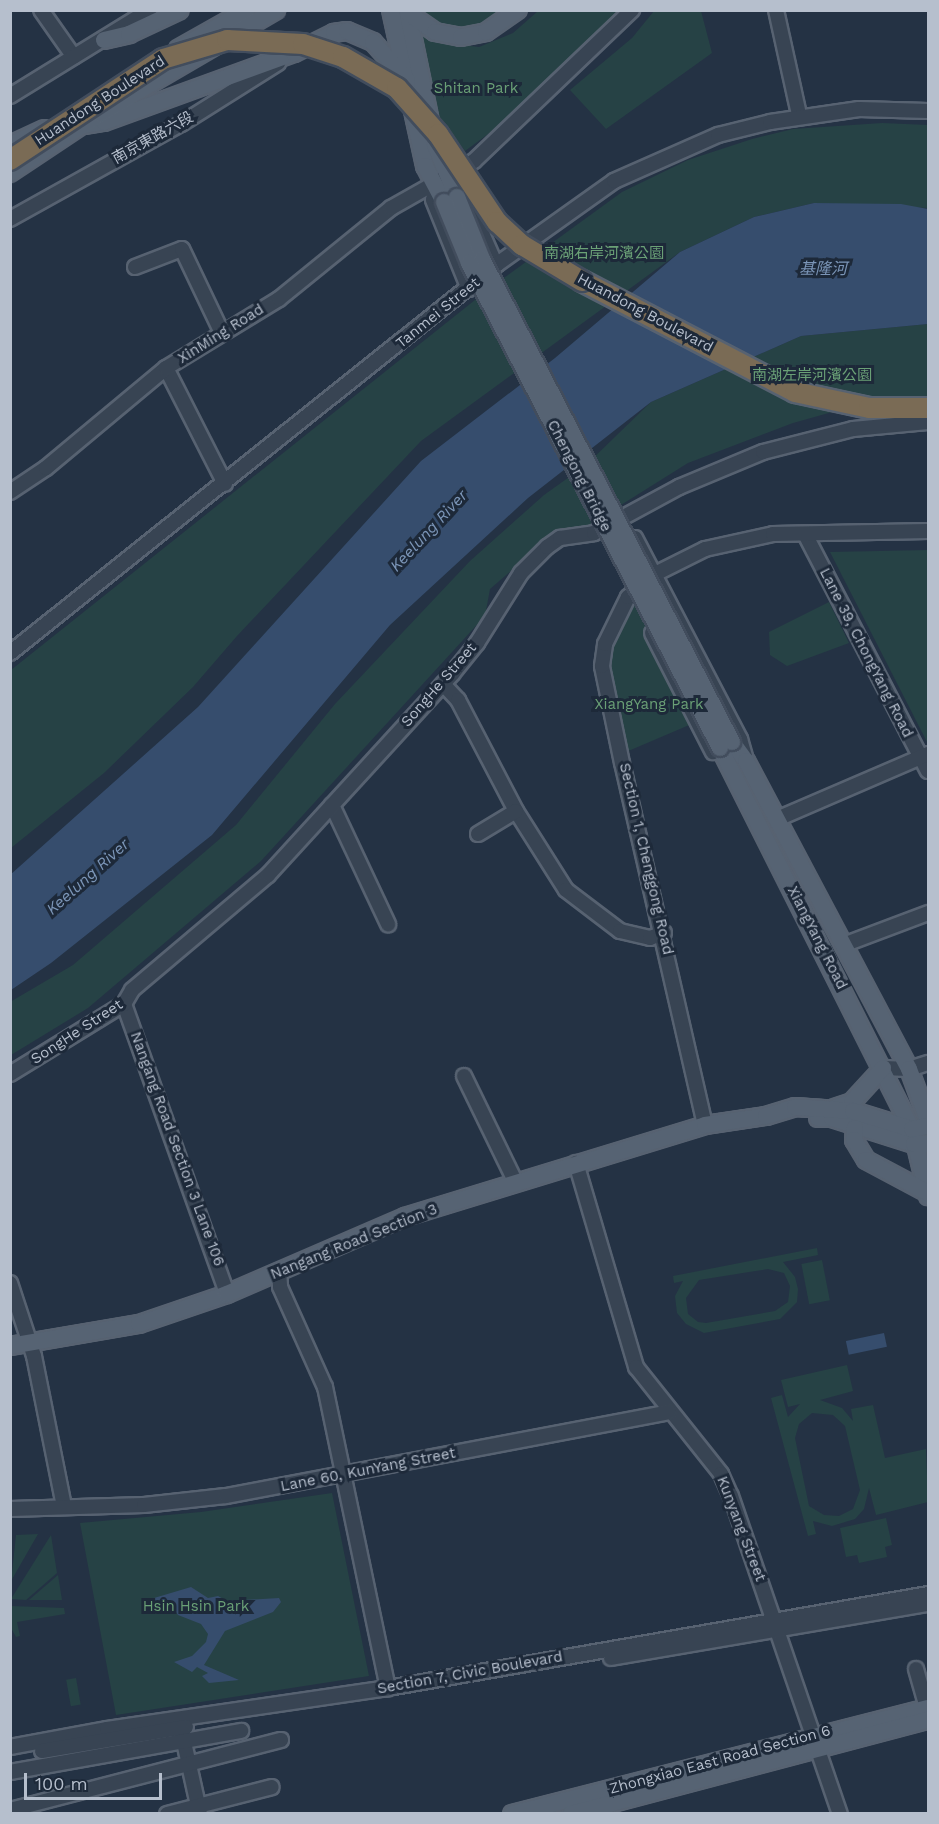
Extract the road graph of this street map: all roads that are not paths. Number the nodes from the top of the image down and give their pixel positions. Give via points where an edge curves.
1 (41, 10) edge
2 (150, 10) edge
3 (180, 10) edge
4 (247, 10) edge
5 (276, 10) edge
6 (518, 10) edge
7 (632, 10) edge
8 (776, 10) edge
9 (402, 11) edge
10 (104, 40) junction
11 (294, 53) junction
12 (74, 57) junction
13 (407, 80) junction
14 (10, 96) edge
15 (928, 111) edge
16 (799, 115) junction
17 (84, 125) junction
18 (10, 145) edge
19 (10, 160) edge
20 (10, 173) edge
21 (442, 180) junction
22 (10, 219) edge
23 (505, 230) junction
24 (496, 265) junction
25 (135, 267) dead end
26 (469, 289) junction
27 (222, 333) junction
28 (166, 368) junction
29 (928, 408) edge
30 (928, 422) edge
31 (225, 484) junction
32 (10, 492) edge
33 (624, 516) junction
34 (928, 531) edge
35 (805, 534) junction
36 (654, 574) junction
37 (628, 597) junction
38 (10, 653) edge
39 (447, 679) junction
40 (726, 745) junction
41 (924, 756) edge
42 (747, 761) junction
43 (728, 769) junction
44 (928, 771) edge
45 (332, 805) junction
46 (516, 811) junction
47 (777, 819) junction
48 (478, 834) dead end
49 (928, 913) edge
50 (388, 924) dead end
51 (664, 933) junction
52 (843, 945) junction
53 (124, 1004) junction
54 (928, 1063) edge
55 (883, 1068) junction
56 (909, 1068) junction
57 (10, 1074) edge
58 (464, 1076) dead end
59 (831, 1108) junction
60 (766, 1116) junction
61 (928, 1120) edge
62 (705, 1125) junction
63 (928, 1126) edge
64 (855, 1128) junction
65 (918, 1139) edge
66 (576, 1163) junction
67 (515, 1181) junction
68 (928, 1195) edge
69 (279, 1271) junction
70 (10, 1283) edge
71 (227, 1294) junction
72 (29, 1345) junction
73 (10, 1346) edge
74 (669, 1412) junction
75 (345, 1476) junction
76 (64, 1506) junction
77 (10, 1509) edge
78 (928, 1594) edge
79 (928, 1604) edge
80 (776, 1625) junction
81 (916, 1669) dead end
82 (388, 1688) junction
83 (928, 1712) edge
84 (181, 1729) junction
85 (241, 1731) dead end
86 (281, 1740) dead end
87 (816, 1742) junction
88 (10, 1747) edge
89 (10, 1756) edge
90 (188, 1764) junction
91 (10, 1772) edge
92 (272, 1787) dead end
93 (199, 1809) edge
94 (11, 1810) edge
95 (167, 1814) edge
96 (512, 1814) edge
97 (570, 1814) edge
98 (840, 1814) edge

1 - 12 street
2 - 10 street
3 - 10 main road via 129,34
4 - 18 main road via 47,128
5 - 17 main road
6 - 9 main road via 486,32 461,37 435,32
7 - 21 street, XinMing Road via 474,161
8 - 16 street
9 - 13 main road
9 - 21 main road
10 - 12 street
11 - 13 main road via 321,38 347,31 376,44
11 - 17 main road via 104,122
11 - 22 street, 南京東路六段 via 181,124
12 - 14 street
13 - 21 main road via 426,166
15 - 16 street, Tanmei Street via 859,109
16 - 24 street, Tanmei Street via 718,135 614,181
17 - 20 main road
18 - 23 highway, Huandong Boulevard, bridge via 142,62 180,46 217,37 288,37 354,58 390,81 437,133 483,206
19 - 23 highway, Huandong Boulevard, bridge via 163,59 227,40 294,43 343,57 397,88 438,134 483,205
21 - 24 street via 463,190
21 - 26 street via 433,200
21 - 27 street, XinMing Road via 391,208 279,299
21 - 40 main road, Chengong Bridge, bridge
23 - 29 highway, Huandong Boulevard, bridge via 519,243 583,280 796,391 869,408
24 - 26 street, Tanmei Street
25 - 27 street via 182,249
26 - 31 street, Tanmei Street
27 - 28 street, XinMing Road
28 - 31 street
28 - 32 street, XinMing Road via 46,468
30 - 33 street, SongHe Street via 853,429 763,452 678,487
31 - 38 street, Tanmei Street
33 - 36 street
33 - 39 street, SongHe Street via 594,533 560,538 540,553 521,573 477,643
34 - 35 street
35 - 36 street via 726,543
35 - 41 street, Lane 39, ChongYang Road
36 - 37 street
36 - 42 street via 740,739
37 - 43 street via 639,607 715,755
37 - 51 street, Section 1, Chenggong Road via 604,644 602,666
39 - 45 street, SongHe Street
39 - 46 street
40 - 42 main road, XiangYang Road
40 - 43 main road, XiangYang Road
41 - 44 street, Lane 39, ChongYang Road
41 - 47 street
42 - 47 main road, XiangYang Road
43 - 55 main road, XiangYang Road
45 - 50 street
45 - 53 street, SongHe Street via 268,875 132,990
46 - 48 street
46 - 51 street via 554,874 584,905 620,931 650,938
47 - 52 main road, XiangYang Road
49 - 52 street
51 - 62 street, Section 1, Chenggong Road
52 - 56 main road, XiangYang Road
53 - 57 street, SongHe Street
53 - 71 street, Nangang Road Section 3 Lane 106
54 - 56 street
55 - 56 street
55 - 59 main road via 852,1102
55 - 65 main road, XiangYang Road
56 - 61 main road, XiangYang Road
58 - 67 street
59 - 60 main road via 795,1107
59 - 65 main road
60 - 62 main road, Nangang Road Section 3
60 - 64 main road via 832,1118
62 - 66 main road, Nangang Road Section 3
63 - 65 main road
64 - 65 main road
64 - 68 main road via 854,1140 866,1160
65 - 68 main road
66 - 67 main road, Nangang Road Section 3
66 - 74 street, Kunyang Street via 632,1357
67 - 69 main road, Nangang Road Section 3 via 405,1217
69 - 71 main road, Nangang Road Section 3
69 - 75 street via 280,1287 325,1388
70 - 72 street
71 - 72 main road, Nangang Road Section 3 via 139,1324
72 - 73 main road, Nangang Road Section 3
72 - 76 street
74 - 75 street, Lane 60, KunYang Street
74 - 80 street, Kunyang Street via 721,1474
75 - 76 street, Lane 60, KunYang Street via 226,1496
75 - 82 street
76 - 77 street, Lane 60, KunYang Street
78 - 80 street, Section 7, Civic Boulevard
79 - 80 street, Section 7, Civic Boulevard
80 - 82 street, Section 7, Civic Boulevard
80 - 84 street, Section 7, Civic Boulevard
80 - 87 street, Kunyang Street
81 - 83 street
82 - 84 street, Section 7, Civic Boulevard
83 - 87 main road, Zhongxiao East Road Section 6
84 - 85 street
84 - 88 street, Section 7, Civic Boulevard
84 - 89 street, Section 7, Civic Boulevard
84 - 90 street
84 - 91 street
86 - 90 street
87 - 96 main road, Zhongxiao East Road Section 6
87 - 97 main road, Zhongxiao East Road Section 6
87 - 98 street, Kunyang Street
90 - 93 street
90 - 94 street
92 - 93 street
93 - 95 street

